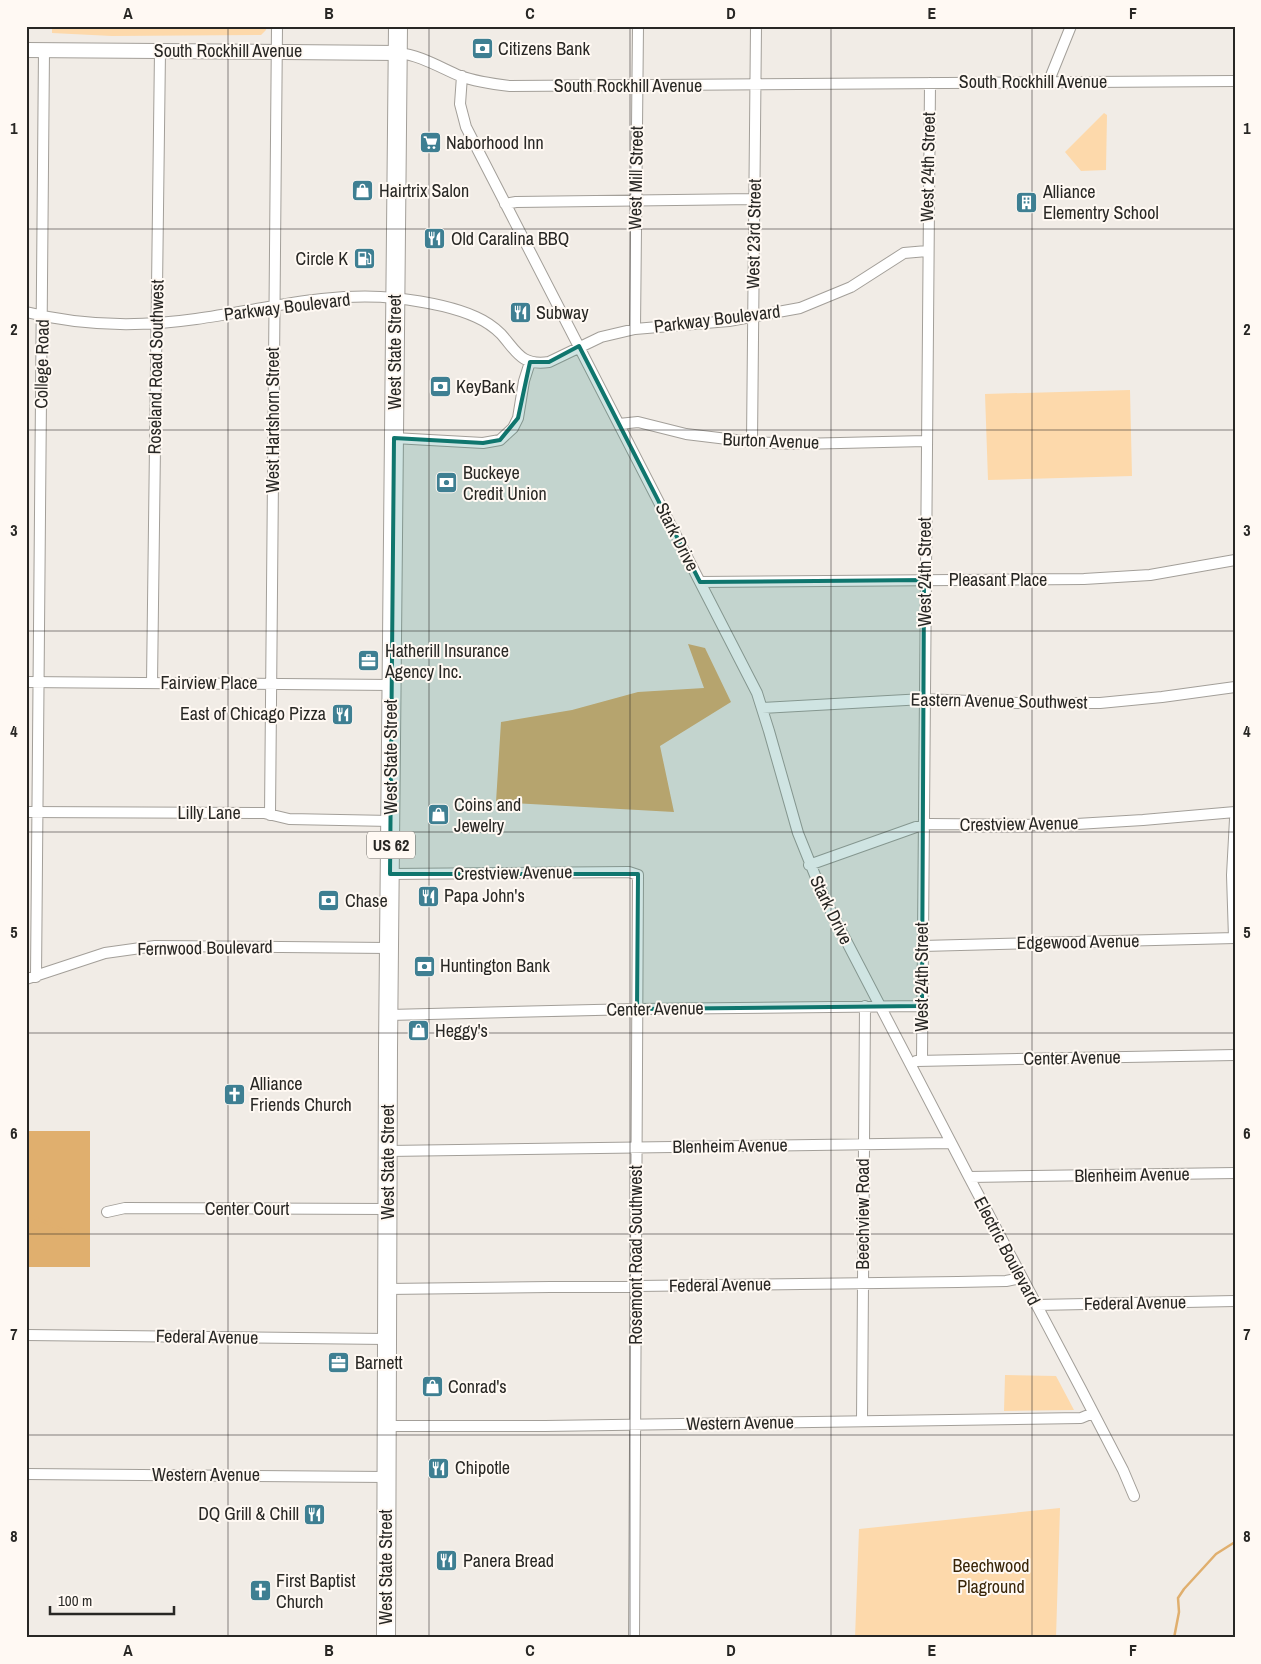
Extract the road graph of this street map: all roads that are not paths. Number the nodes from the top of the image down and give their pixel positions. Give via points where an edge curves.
1 (277, 26) edge
2 (398, 26) edge
3 (638, 26) edge
4 (756, 26) edge
5 (1071, 26) edge
6 (26, 50) edge
7 (44, 50) junction
8 (160, 51) junction
9 (277, 52) junction
10 (398, 53) junction
11 (462, 76) junction
12 (1235, 81) edge
13 (1048, 82) junction
14 (930, 83) junction
15 (756, 85) junction
16 (637, 86) junction
17 (755, 199) junction
18 (636, 201) junction
19 (505, 204) junction
20 (927, 251) junction
21 (395, 298) junction
22 (273, 305) junction
23 (26, 312) edge
24 (42, 316) junction
25 (754, 317) junction
26 (157, 323) junction
27 (635, 329) junction
28 (579, 346) junction
29 (530, 362) junction
30 (619, 424) junction
31 (394, 438) junction
32 (926, 441) junction
33 (752, 442) junction
34 (1235, 560) edge
35 (924, 580) junction
36 (700, 582) junction
37 (26, 682) edge
38 (38, 682) junction
39 (152, 683) junction
40 (271, 684) junction
41 (392, 685) junction
42 (1235, 687) edge
43 (924, 699) junction
44 (762, 708) junction
45 (32, 812) edge
46 (1235, 812) edge
47 (270, 815) junction
48 (1235, 819) edge
49 (391, 821) junction
50 (922, 826) junction
51 (809, 866) junction
52 (636, 873) joint
53 (390, 874) junction
54 (1234, 938) edge
55 (922, 946) junction
56 (389, 948) junction
57 (31, 978) edge
58 (865, 1006) junction
59 (880, 1006) junction
60 (922, 1006) junction
61 (637, 1009) junction
62 (389, 1015) junction
63 (1235, 1056) edge
64 (922, 1060) junction
65 (910, 1063) junction
66 (951, 1143) junction
67 (864, 1145) junction
68 (637, 1148) junction
69 (388, 1151) junction
70 (1235, 1173) edge
71 (968, 1177) junction
72 (388, 1209) junction
73 (108, 1212) dead end
74 (1021, 1278) junction
75 (863, 1283) junction
76 (636, 1286) junction
77 (387, 1289) junction
78 (1235, 1301) edge
79 (1036, 1305) junction
80 (26, 1335) edge
81 (387, 1339) junction
82 (1093, 1413) junction
83 (862, 1421) junction
84 (635, 1424) junction
85 (386, 1426) junction
86 (26, 1474) edge
87 (387, 1477) junction
88 (1134, 1496) dead end
89 (386, 1638) edge
90 (634, 1638) edge

1 - 9 street, West Hartshorn Street
2 - 10 highway, West State Street / US 62
3 - 16 street, West Mill Street
4 - 15 street, West 23rd Street
5 - 13 street
6 - 7 street, South Rockhill Avenue
7 - 8 street, South Rockhill Avenue
7 - 24 street, College Road
8 - 9 street, South Rockhill Avenue
8 - 26 street, Roseland Road Southwest
9 - 10 street, South Rockhill Avenue
9 - 22 street, West Hartshorn Street
10 - 11 street, South Rockhill Avenue via 416,56
10 - 21 highway, West State Street / US 62
11 - 16 street, South Rockhill Avenue via 510,86
11 - 19 street, Stark Drive via 460,95 466,128
12 - 13 street, South Rockhill Avenue
13 - 14 street, South Rockhill Avenue
14 - 15 street, South Rockhill Avenue
14 - 20 street, West 24th Street
15 - 16 street, South Rockhill Avenue
15 - 17 street, West 23rd Street
16 - 18 street, West Mill Street
17 - 18 street
17 - 25 street, West 23rd Street
18 - 19 street
18 - 27 street, West Mill Street
19 - 28 street, Stark Drive
20 - 25 street, Parkway Boulevard via 904,253 862,281 816,302
20 - 32 street, West 24th Street
21 - 22 street, Parkway Boulevard via 351,298
21 - 29 street, Parkway Boulevard via 476,317 496,330 516,353
21 - 31 highway, West State Street / US 62
22 - 26 street, Parkway Boulevard
22 - 40 street, West Hartshorn Street
23 - 24 street, Parkway Boulevard
24 - 26 street, Parkway Boulevard via 91,323
24 - 38 street, College Road
25 - 27 street, Parkway Boulevard
25 - 33 street, West 23rd Street
26 - 39 street, Roseland Road Southwest
27 - 28 street, Parkway Boulevard
28 - 29 street, Parkway Boulevard via 549,362
28 - 30 street, Stark Drive
29 - 31 street via 518,418 500,440 483,443
30 - 33 street, Burton Avenue via 638,422 686,434
30 - 36 street, Stark Drive
31 - 41 highway, West State Street / US 62
32 - 33 street, Burton Avenue
32 - 35 street, West 24th Street
34 - 35 street, Pleasant Place via 1179,571 1114,578
35 - 36 street, Pleasant Place
35 - 43 street, West 24th Street
36 - 44 street, Stark Drive
37 - 38 street, Fairview Place
38 - 39 street, Fairview Place
38 - 45 street, College Road
39 - 40 street, Fairview Place
40 - 41 street, Fairview Place
40 - 47 street, West Hartshorn Street
41 - 49 highway, West State Street / US 62
42 - 43 street, Eastern Avenue Southwest via 1100,703
43 - 44 street, Eastern Avenue Southwest
43 - 50 street, West 24th Street
44 - 51 street, Stark Drive
45 - 47 street, Lilly Lane
45 - 57 street, College Road
46 - 50 street, Crestview Avenue via 1069,824
47 - 49 street, Lilly Lane via 288,819
48 - 54 street via 1232,875
49 - 53 highway, West State Street / US 62
50 - 51 street, Crestview Avenue
50 - 55 street, West 24th Street
51 - 59 street, Stark Drive
52 - 53 street, Crestview Avenue
52 - 61 street, Rosemont Road Southwest
53 - 56 highway, West State Street / US 62
54 - 55 street, Edgewood Avenue
55 - 60 street, West 24th Street
56 - 57 street, Fernwood Boulevard via 155,946 105,953
56 - 62 highway, West State Street / US 62
58 - 59 street, Center Avenue
58 - 61 street, Center Avenue
58 - 67 street, Beechview Road
59 - 60 street, Center Avenue
59 - 65 street, Electric Boulevard
60 - 64 street, West 24th Street
61 - 62 street, Center Avenue
61 - 68 street, Rosemont Road Southwest
62 - 69 highway, West State Street / US 62
63 - 64 street, Center Avenue
64 - 65 street, Center Avenue
65 - 66 street, Electric Boulevard
66 - 67 street, Blenheim Avenue
66 - 71 street, Electric Boulevard
67 - 68 street, Blenheim Avenue
67 - 75 street, Beechview Road
68 - 69 street, Blenheim Avenue
68 - 76 street, Rosemont Road Southwest
69 - 72 highway, West State Street / US 62
70 - 71 street, Blenheim Avenue
71 - 74 street, Electric Boulevard
72 - 73 street, Center Court via 126,1208
72 - 77 highway, West State Street / US 62
74 - 75 street, Federal Avenue via 1006,1281
74 - 79 street, Electric Boulevard
75 - 76 street, Federal Avenue
75 - 83 street, Beechview Road
76 - 77 street, Federal Avenue
76 - 84 street, Rosemont Road Southwest
77 - 81 highway, West State Street / US 62
78 - 79 street, Federal Avenue
79 - 82 street, Electric Boulevard
80 - 81 street, Federal Avenue
81 - 85 highway, West State Street / US 62
82 - 83 street, Western Avenue via 1081,1418
82 - 88 street, Electric Boulevard
83 - 84 street, Western Avenue
84 - 85 street, Western Avenue
84 - 90 street, Rosemont Road Southwest
85 - 87 highway, West State Street / US 62
86 - 87 street, Western Avenue
87 - 89 highway, West State Street / US 62

